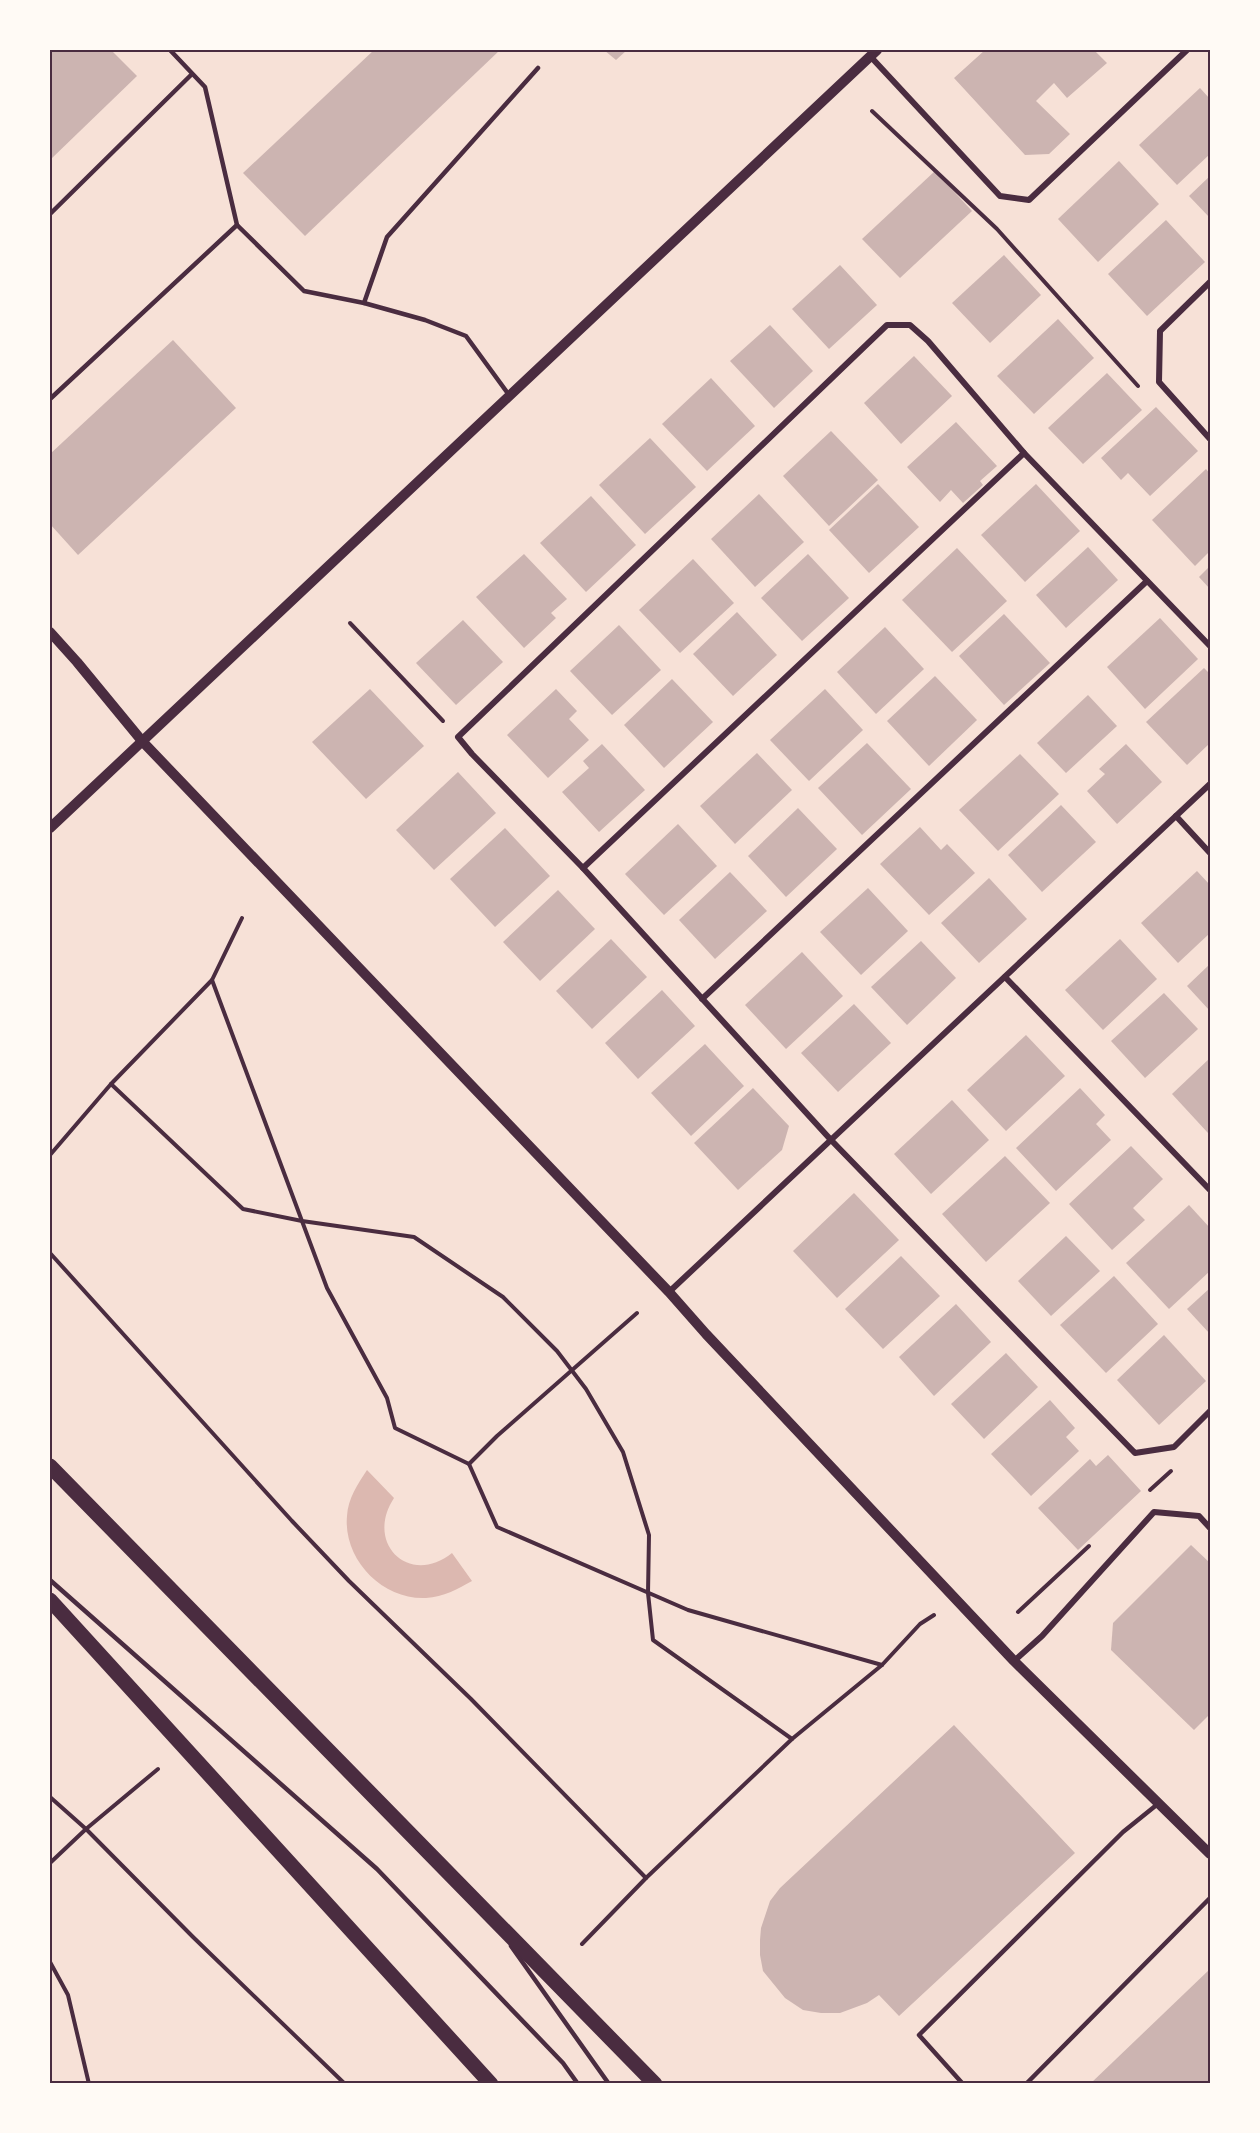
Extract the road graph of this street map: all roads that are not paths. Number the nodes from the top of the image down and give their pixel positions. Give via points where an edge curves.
1 (170, 50) edge
2 (1187, 50) edge
3 (874, 53) edge
4 (538, 68) dead end
5 (192, 74) junction
6 (50, 214) edge
7 (237, 225) junction
8 (1210, 282) edge
9 (364, 303) junction
10 (509, 396) junction
11 (50, 399) edge
12 (1210, 439) edge
13 (1024, 453) junction
14 (1147, 581) junction
15 (50, 632) edge
16 (1210, 646) edge
17 (142, 741) junction
18 (1210, 784) edge
19 (1176, 816) junction
20 (50, 828) edge
21 (1210, 853) edge
22 (583, 868) junction
23 (1005, 977) junction
24 (702, 999) junction
25 (831, 1140) junction
26 (1210, 1190) edge
27 (669, 1292) junction
28 (1210, 1411) edge
29 (50, 1466) edge
30 (1210, 1528) edge
31 (50, 1580) edge
32 (50, 1600) edge
33 (1014, 1661) junction
34 (1159, 1803) junction
35 (1210, 1854) edge
36 (1210, 1898) edge
37 (487, 1912) junction
38 (491, 2084) edge
39 (578, 2084) edge
40 (609, 2084) edge
41 (655, 2084) edge
42 (963, 2084) edge
43 (1026, 2084) edge

1 - 5 lane
2 - 3 street via 1029,200 1000,196
3 - 10 street
4 - 9 lane via 387,237
5 - 6 lane
5 - 7 lane via 205,87
7 - 9 lane via 304,291
7 - 11 lane
8 - 12 street via 1160,331 1158,382
9 - 10 lane via 466,336
10 - 17 street
13 - 14 street
13 - 22 street
13 - 22 street via 928,341 910,325 888,325 458,737
14 - 16 street
14 - 24 street
15 - 17 street
17 - 20 street
17 - 27 street
18 - 19 street
19 - 21 street
19 - 23 street
22 - 24 street
23 - 25 street
23 - 26 street
24 - 25 street
25 - 27 street
25 - 28 street via 1135,1453 1174,1447
27 - 33 street
29 - 37 main road
30 - 33 street via 1199,1516 1154,1512 1042,1636
31 - 39 lane via 377,1869 563,2063
32 - 38 main road
33 - 34 street
34 - 35 street
34 - 42 lane via 1123,1832 919,2035
36 - 43 lane
37 - 40 lane
37 - 41 main road

